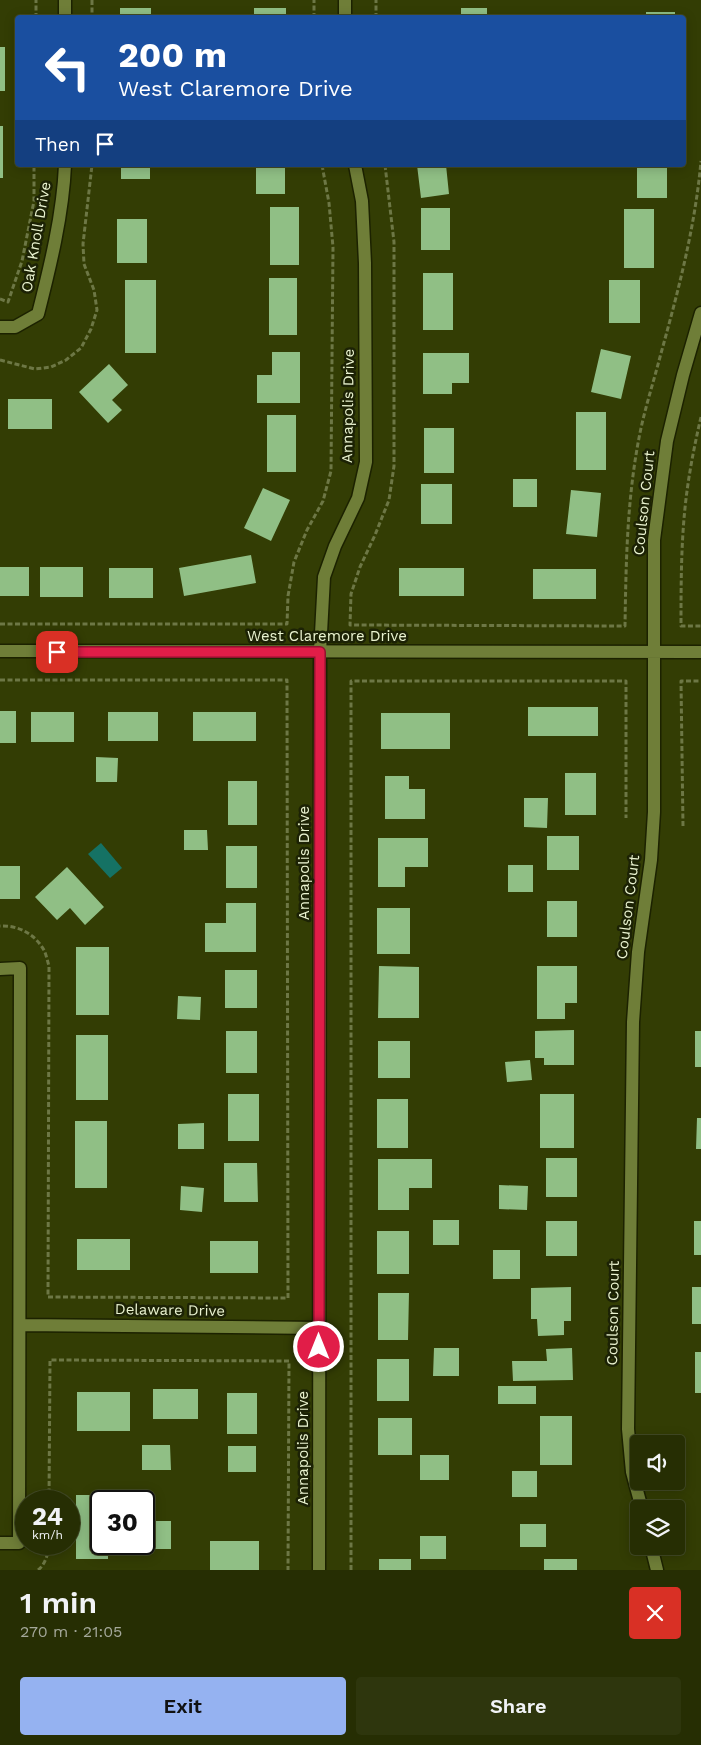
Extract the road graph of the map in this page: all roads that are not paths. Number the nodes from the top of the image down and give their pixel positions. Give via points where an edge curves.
1 (64, 0) edge
2 (345, 0) edge
3 (64, 15) edge
4 (345, 15) edge
5 (64, 167) edge
6 (355, 167) edge
7 (701, 313) edge
8 (0, 328) edge
9 (0, 652) edge
10 (320, 652) junction
11 (701, 652) edge
12 (653, 653) junction
13 (0, 969) edge
14 (20, 1325) junction
15 (319, 1328) junction
16 (640, 1500) edge
17 (0, 1542) edge
18 (653, 1555) edge
19 (320, 1570) edge
20 (657, 1570) edge

1 - 3 street
2 - 4 street
5 - 8 street, Oak Knoll Drive via 58,222 38,314 15,327
6 - 10 street, Annapolis Drive via 362,201 365,262 366,462 358,498 324,577
7 - 12 street, Coulson Court via 667,441 654,540
9 - 10 street, West Claremore Drive
10 - 12 street, West Claremore Drive
10 - 15 street, Annapolis Drive
11 - 12 street, West Claremore Drive
12 - 16 street, Coulson Court via 654,812 633,1022 628,1429 632,1472
13 - 14 street via 20,968
14 - 15 street, Delaware Drive
14 - 17 street via 19,1543
15 - 19 street, Annapolis Drive
18 - 20 street

